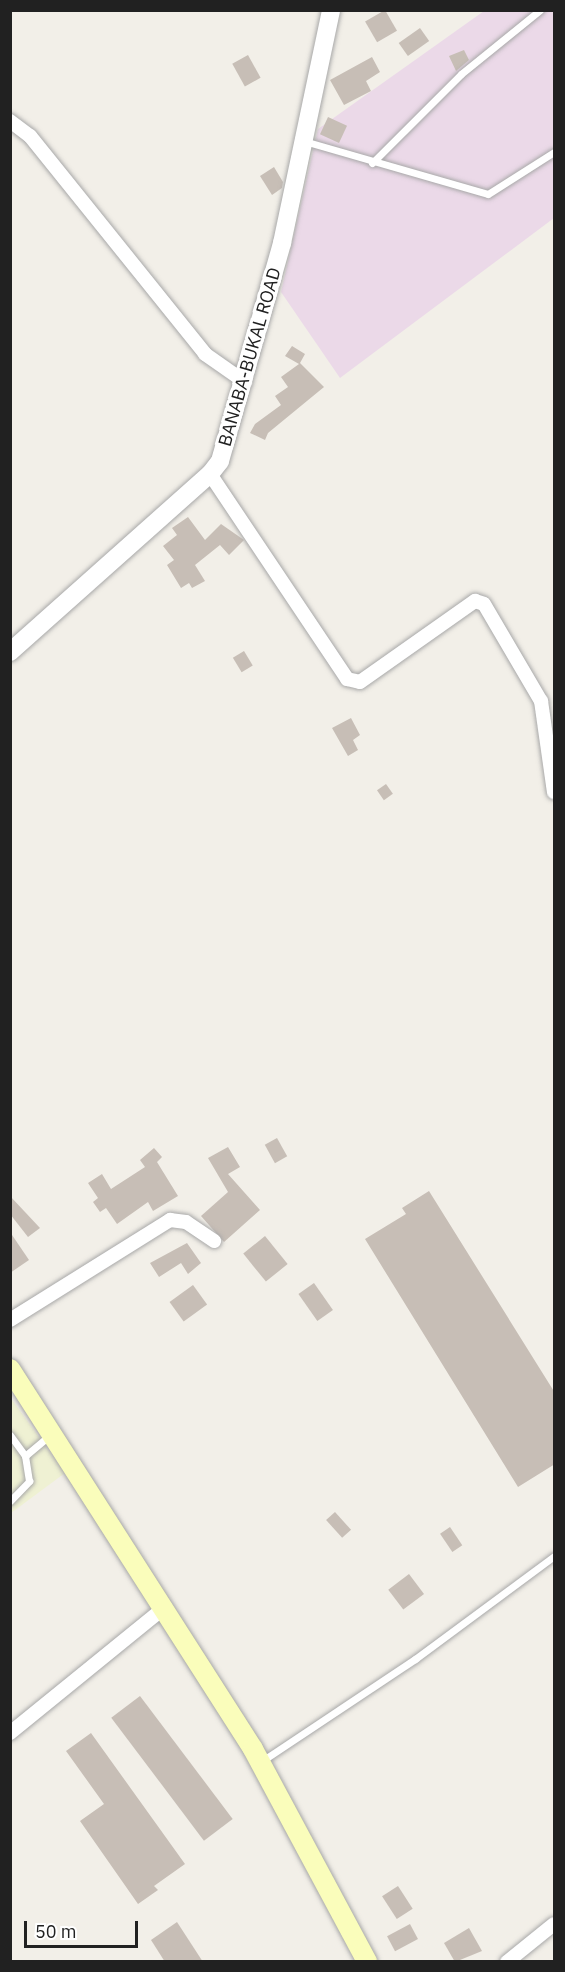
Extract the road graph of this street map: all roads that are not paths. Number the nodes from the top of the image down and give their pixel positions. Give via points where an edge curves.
1 (331, 10) edge
2 (540, 10) edge
3 (10, 121) edge
4 (303, 141) junction
5 (555, 152) edge
6 (372, 163) junction
7 (245, 382) junction
8 (210, 474) junction
9 (10, 652) edge
10 (555, 792) edge
11 (214, 1241) dead end
12 (10, 1320) edge
13 (10, 1369) edge
14 (54, 1431) junction
15 (10, 1435) edge
16 (25, 1456) junction
17 (10, 1501) edge
18 (555, 1556) edge
19 (165, 1607) junction
20 (10, 1733) edge
21 (260, 1762) junction
22 (555, 1924) edge
23 (367, 1962) edge
24 (507, 1962) edge

1 - 4 street, BANABA-BUKAL ROAD
2 - 6 lane via 460,74
3 - 7 street via 30,136 205,354
4 - 6 lane
4 - 7 street, BANABA-BUKAL ROAD via 282,243
5 - 6 lane via 488,194
7 - 8 street, BANABA-BUKAL ROAD via 227,444
8 - 9 street, BANABA-BUKAL ROAD
8 - 10 street via 347,679 360,682 475,601 484,604 541,701
11 - 12 street via 186,1222 170,1220
13 - 14 main road
14 - 16 lane
14 - 19 main road
15 - 16 lane
16 - 17 lane via 29,1481
18 - 21 lane via 415,1659
19 - 20 street
19 - 21 main road
21 - 23 main road
22 - 24 street

